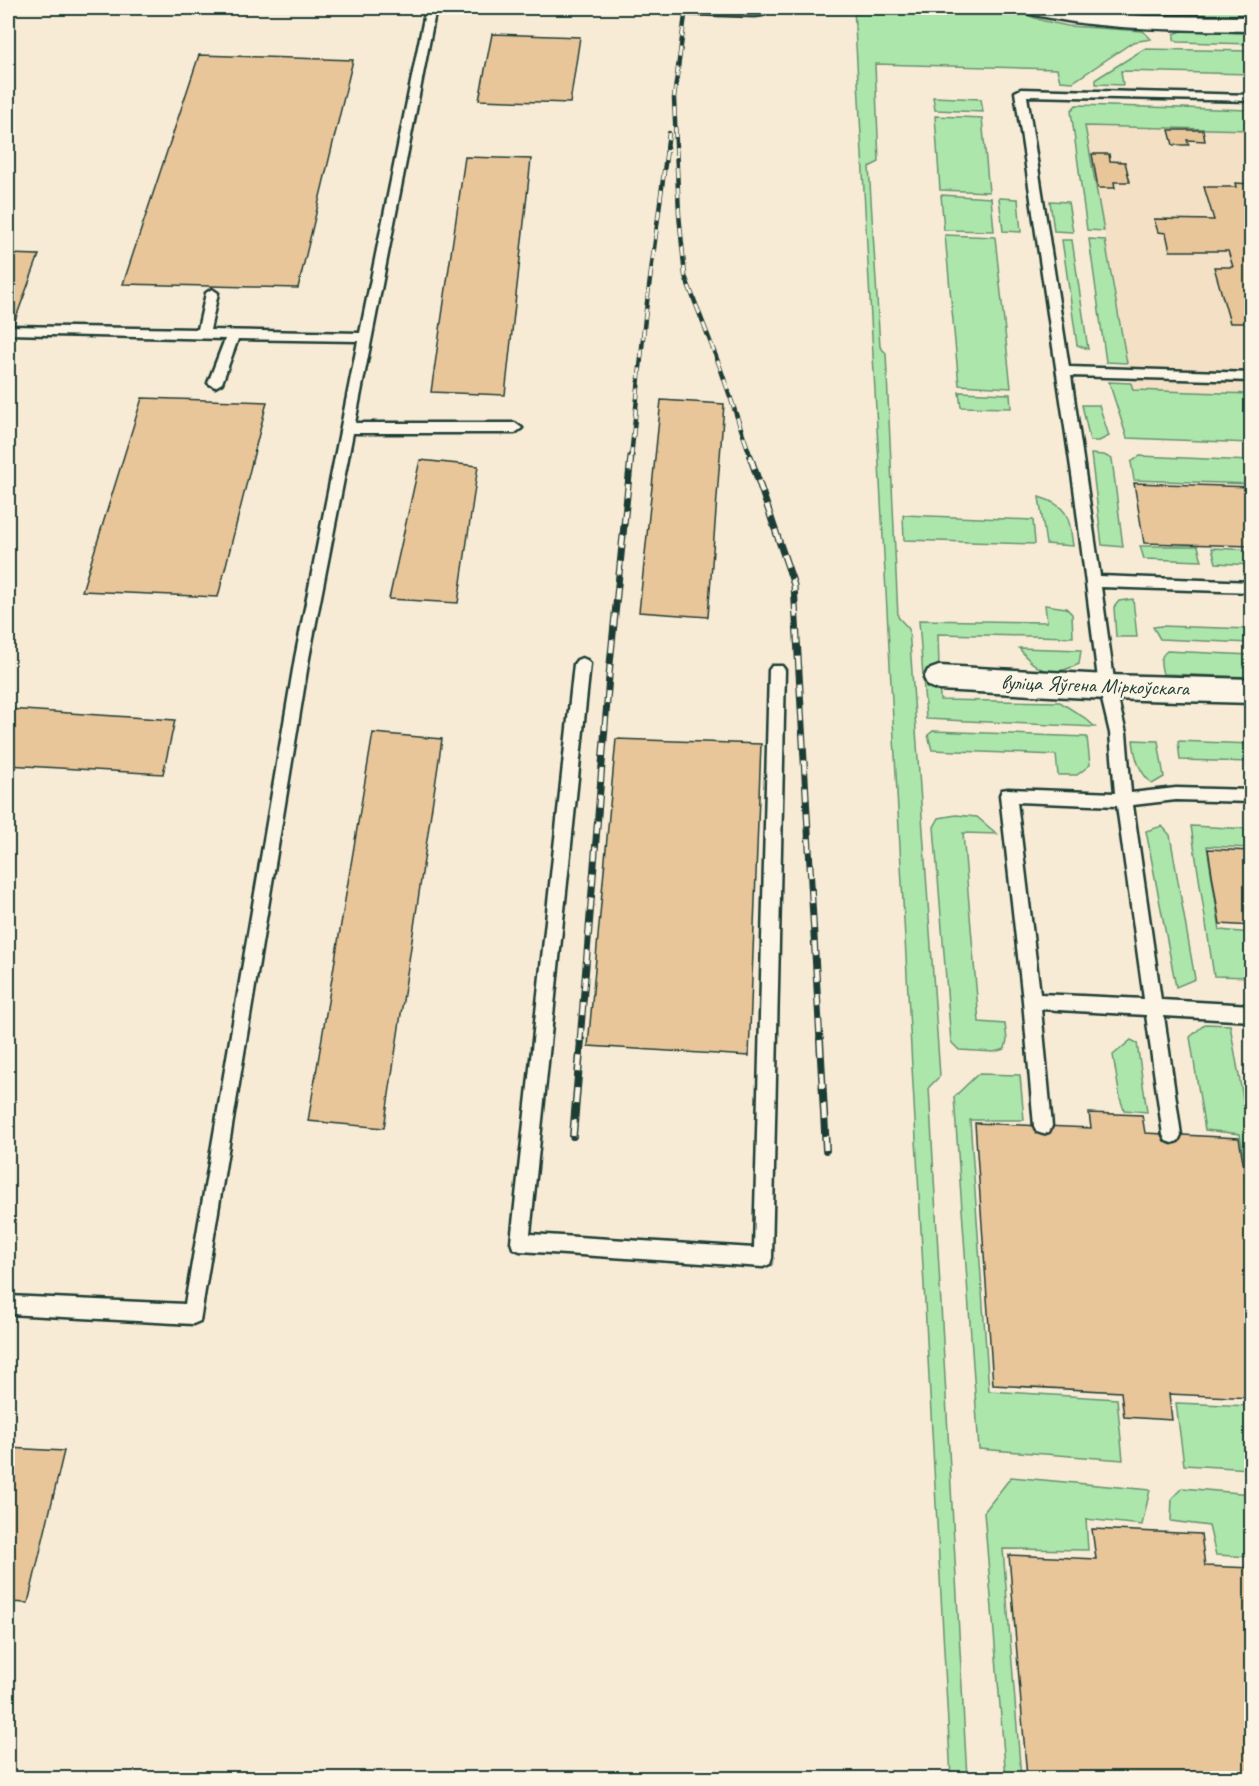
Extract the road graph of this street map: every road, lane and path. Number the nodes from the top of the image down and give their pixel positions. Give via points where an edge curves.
1 (431, 8) edge
2 (692, 8) edge
3 (1035, 8) edge
4 (755, 10) dead end
5 (1251, 24) edge
6 (1251, 98) edge
7 (212, 293) dead end
8 (8, 330) edge
9 (203, 334) junction
10 (233, 334) junction
11 (365, 337) junction
12 (1064, 371) junction
13 (1251, 377) edge
14 (215, 383) dead end
15 (347, 428) junction
16 (515, 428) dead end
17 (1094, 581) junction
18 (1251, 586) edge
19 (582, 664) dead end
20 (777, 670) dead end
21 (939, 678) dead end
22 (1107, 687) junction
23 (1251, 691) edge
24 (1251, 796) edge
25 (1124, 800) junction
26 (1032, 1001) junction
27 (1153, 1007) junction
28 (1251, 1013) edge
29 (1043, 1126) dead end
30 (1172, 1135) dead end
31 (8, 1305) edge

1 - 11 lane
2 - 4 street
3 - 5 street via 1116,20
6 - 12 lane via 1021,92
7 - 9 lane
8 - 9 lane
9 - 10 lane
10 - 11 lane
10 - 14 lane
11 - 15 lane
12 - 13 lane
12 - 17 lane
15 - 16 lane
15 - 31 lane via 300,670 193,1314
17 - 18 lane
17 - 22 lane
19 - 20 lane via 520,1242 763,1258
21 - 22 street, вуліца Яўгена Міркоўскага
22 - 23 street, вуліца Яўгена Міркоўскага
22 - 25 lane via 1118,733
24 - 25 lane via 1176,794
25 - 26 lane via 1008,795
25 - 27 lane
26 - 27 lane
26 - 29 lane
27 - 28 lane
27 - 30 lane

